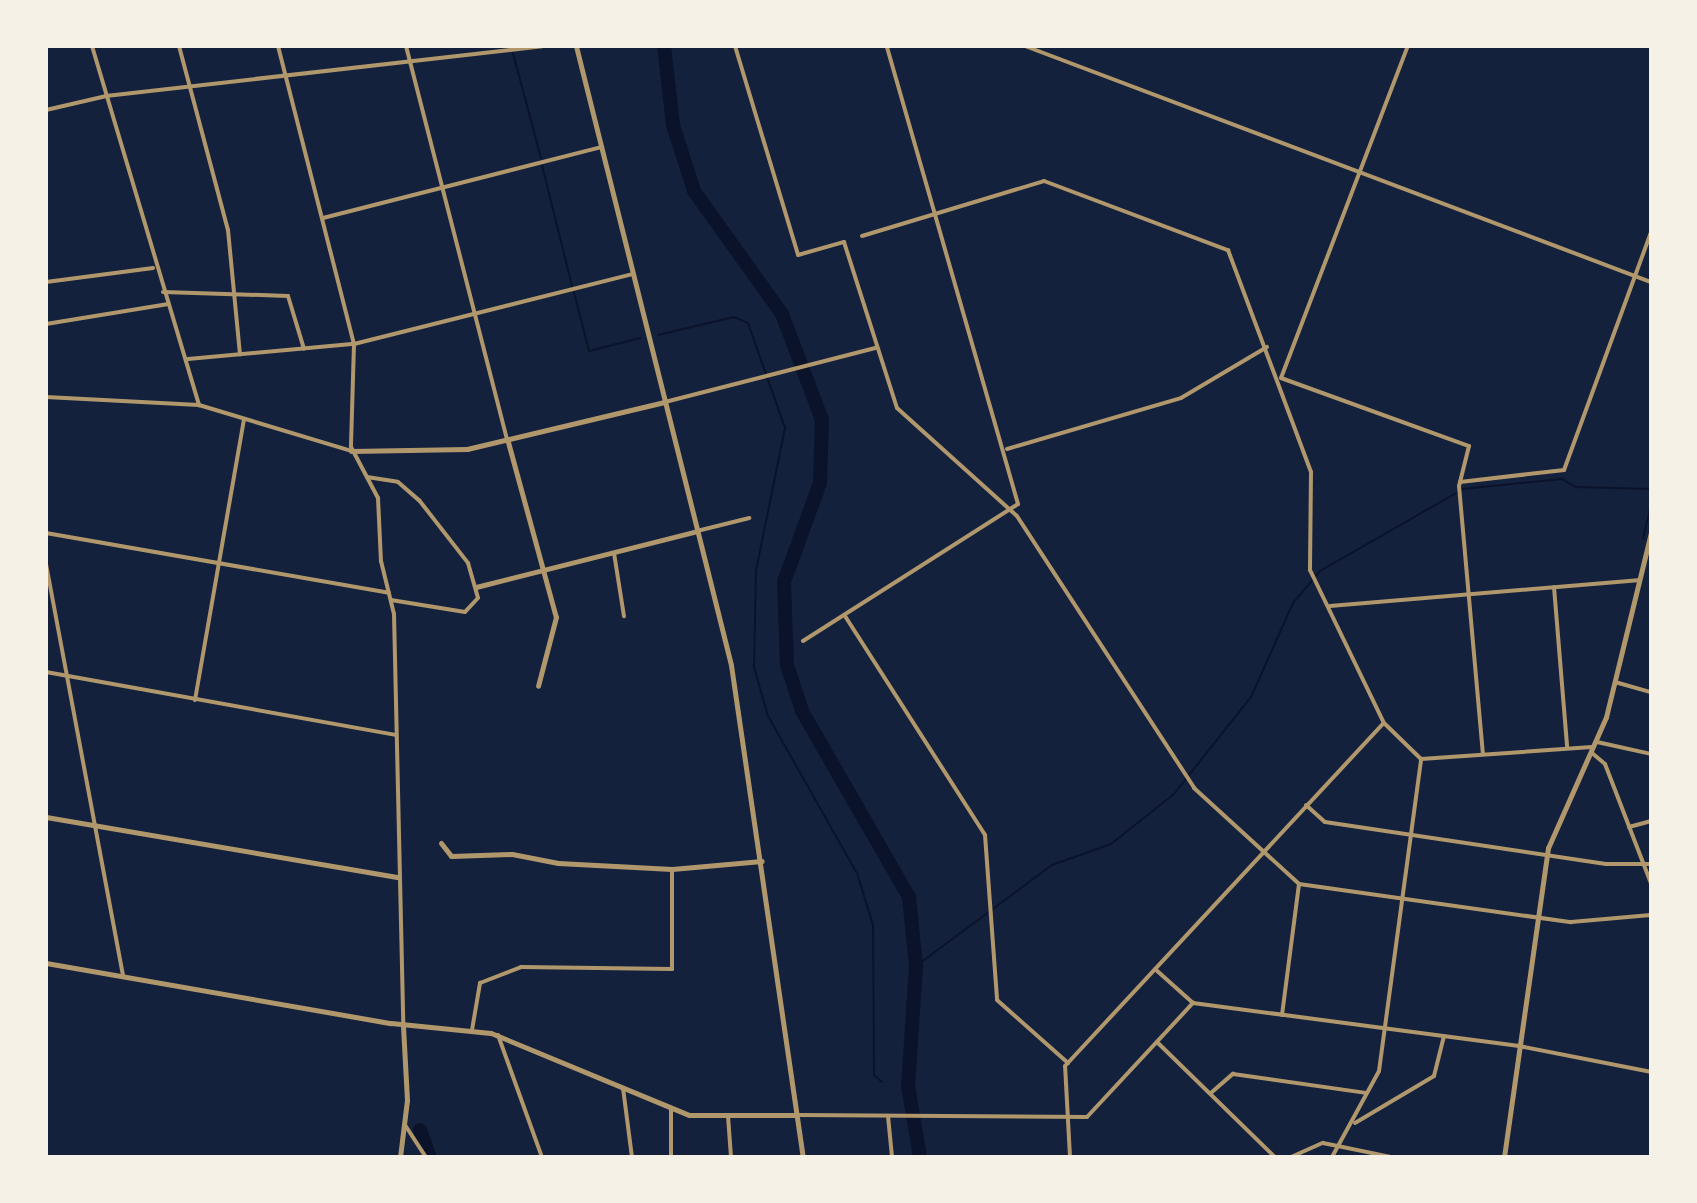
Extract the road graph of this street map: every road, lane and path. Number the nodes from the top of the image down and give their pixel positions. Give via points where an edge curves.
1 (92, 46) edge
2 (179, 46) edge
3 (278, 46) edge
4 (406, 46) edge
5 (542, 46) edge
6 (576, 46) edge
7 (735, 46) edge
8 (887, 46) edge
9 (1025, 46) edge
10 (1408, 46) edge
11 (410, 61) junction
12 (285, 75) junction
13 (192, 86) junction
14 (106, 96) junction
15 (46, 110) edge
16 (602, 147) junction
17 (1361, 172) junction
18 (442, 187) junction
19 (937, 214) junction
20 (323, 218) junction
21 (1651, 232) edge
22 (862, 236) dead end
23 (153, 268) junction
24 (634, 274) junction
25 (1634, 276) junction
26 (46, 282) edge
27 (1651, 282) edge
28 (235, 289) junction
29 (163, 292) junction
30 (168, 304) junction
31 (474, 314) junction
32 (46, 324) edge
33 (354, 344) junction
34 (1267, 347) junction
35 (876, 348) junction
36 (304, 349) junction
37 (240, 354) junction
38 (188, 359) junction
39 (1281, 378) junction
40 (46, 397) edge
41 (665, 402) junction
42 (199, 405) junction
43 (244, 420) junction
44 (508, 442) junction
45 (1007, 449) junction
46 (351, 451) junction
47 (367, 477) junction
48 (1460, 484) junction
49 (1012, 510) junction
50 (749, 518) dead end
51 (697, 531) junction
52 (1651, 532) edge
53 (46, 533) edge
54 (614, 553) junction
55 (219, 563) junction
56 (46, 564) edge
57 (544, 571) junction
58 (1638, 580) junction
59 (476, 587) junction
60 (1554, 587) junction
61 (389, 593) junction
62 (1470, 594) junction
63 (391, 600) junction
64 (1330, 606) junction
65 (624, 616) dead end
66 (845, 616) junction
67 (803, 641) dead end
68 (46, 672) edge
69 (68, 675) junction
70 (1615, 682) junction
71 (538, 686) dead end
72 (1651, 692) edge
73 (195, 700) junction
74 (1384, 723) junction
75 (395, 735) junction
76 (1567, 746) junction
77 (1594, 747) junction
78 (1483, 753) junction
79 (1651, 754) edge
80 (1421, 759) junction
81 (1306, 805) junction
82 (46, 817) edge
83 (1651, 821) edge
84 (1629, 827) junction
85 (97, 828) junction
86 (1411, 833) junction
87 (441, 843) dead end
88 (1262, 851) junction
89 (1547, 851) junction
90 (762, 861) junction
91 (1643, 864) junction
92 (1651, 864) edge
93 (672, 869) junction
94 (397, 877) junction
95 (1651, 883) edge
96 (1299, 884) junction
97 (1402, 898) junction
98 (1651, 915) edge
99 (1536, 916) junction
100 (46, 963) edge
101 (1155, 969) junction
102 (123, 976) junction
103 (1193, 1003) junction
104 (1282, 1015) junction
105 (403, 1025) junction
106 (1384, 1028) junction
107 (472, 1030) junction
108 (498, 1034) junction
109 (1444, 1036) junction
110 (1158, 1043) junction
111 (1519, 1046) junction
112 (1068, 1063) junction
113 (1651, 1072) edge
114 (622, 1085) junction
115 (1212, 1092) junction
116 (1367, 1093) junction
117 (671, 1109) junction
118 (728, 1115) junction
119 (797, 1115) junction
120 (890, 1116) junction
121 (1066, 1119) junction
122 (1355, 1123) junction
123 (405, 1125) junction
124 (1336, 1148) junction
125 (400, 1157) edge
126 (426, 1157) edge
127 (542, 1157) edge
128 (632, 1157) edge
129 (671, 1157) edge
130 (731, 1157) edge
131 (803, 1157) edge
132 (892, 1157) edge
133 (1070, 1157) edge
134 (1275, 1157) edge
135 (1291, 1157) edge
136 (1332, 1157) edge
137 (1391, 1157) edge
138 (1504, 1157) edge

1 - 14 street
2 - 13 street
3 - 12 street
4 - 11 street
5 - 11 street
6 - 16 street
7 - 35 street via 798,255 844,242
8 - 19 street
9 - 17 street
10 - 17 street
11 - 12 street
11 - 18 street
12 - 13 street
12 - 20 street
13 - 14 street
13 - 28 street via 228,230
14 - 15 street
14 - 23 street
16 - 18 street
16 - 24 street
17 - 25 street
17 - 39 street
18 - 20 street
18 - 31 street
19 - 22 street
19 - 34 street via 1044,181 1228,250
19 - 45 street
20 - 33 street
21 - 25 street
23 - 26 street
23 - 29 street
24 - 31 street
24 - 41 street
25 - 27 street
25 - 48 street via 1564,470
28 - 29 street
28 - 36 street via 291,297
28 - 37 street
29 - 30 street
30 - 32 street
30 - 38 street
31 - 33 street
31 - 44 street
33 - 36 street
33 - 46 street
34 - 39 street
34 - 45 street via 1181,398
35 - 41 street
35 - 49 street via 906,419
36 - 37 street
37 - 38 street
38 - 42 street
39 - 48 street via 1469,446
39 - 64 street via 1311,472 1312,573
40 - 42 street
41 - 44 street
41 - 51 street
42 - 43 street
43 - 46 street
43 - 55 street
44 - 46 street via 425,454
44 - 57 street
45 - 49 street via 1018,497
46 - 47 street
47 - 59 street via 398,482 419,500 468,563
47 - 61 street via 378,498
48 - 62 street
49 - 66 street
49 - 88 street via 1190,784
50 - 51 street
51 - 54 street
51 - 90 street via 731,665
52 - 58 street
53 - 55 street
54 - 57 street
54 - 65 street
55 - 61 street
55 - 73 street
56 - 69 street
57 - 59 street
57 - 71 street via 556,617
58 - 60 street
58 - 70 street
59 - 63 street via 478,602 469,612
60 - 62 street
60 - 76 street
61 - 63 street
62 - 64 street
62 - 78 street
63 - 75 street
64 - 74 street
66 - 67 street
66 - 112 street via 985,835 997,1000
68 - 69 street
69 - 73 street
69 - 85 street
70 - 72 street
70 - 77 street
73 - 75 street
74 - 80 street
74 - 81 street
75 - 94 street
76 - 77 street
76 - 78 street
77 - 79 street
77 - 84 street
77 - 89 street
78 - 80 street
80 - 86 street
81 - 86 street via 1325,822
81 - 88 street
82 - 85 street
83 - 84 street
84 - 91 street
85 - 94 street
85 - 102 street
86 - 89 street
86 - 97 street
87 - 93 street via 451,856
88 - 96 street
88 - 101 street
89 - 91 street
89 - 99 street
90 - 93 street
90 - 119 street
91 - 92 street
91 - 95 street
93 - 107 street via 672,969 521,967 480,983
94 - 105 street
96 - 97 street
96 - 104 street
97 - 99 street
97 - 106 street
98 - 99 street via 1603,924
99 - 111 street
100 - 102 street
101 - 103 street
101 - 112 street
102 - 105 street
103 - 104 street
103 - 110 street
104 - 106 street
105 - 107 street
105 - 123 street
106 - 109 street
106 - 116 street via 1379,1071
107 - 108 street
108 - 114 street
108 - 127 street
109 - 111 street
109 - 122 street via 1434,1076
110 - 115 street
110 - 121 street via 1090,1115
111 - 113 street
111 - 138 street
112 - 121 street
114 - 117 street
114 - 128 street
115 - 116 street via 1233,1074
115 - 134 street
116 - 122 street
117 - 118 street
117 - 129 street
118 - 119 street
118 - 130 street
119 - 120 street
119 - 131 street
120 - 121 street
120 - 132 street
121 - 133 street
122 - 124 street
123 - 125 street
123 - 126 street
124 - 135 street via 1320,1143
124 - 136 street
124 - 137 street

